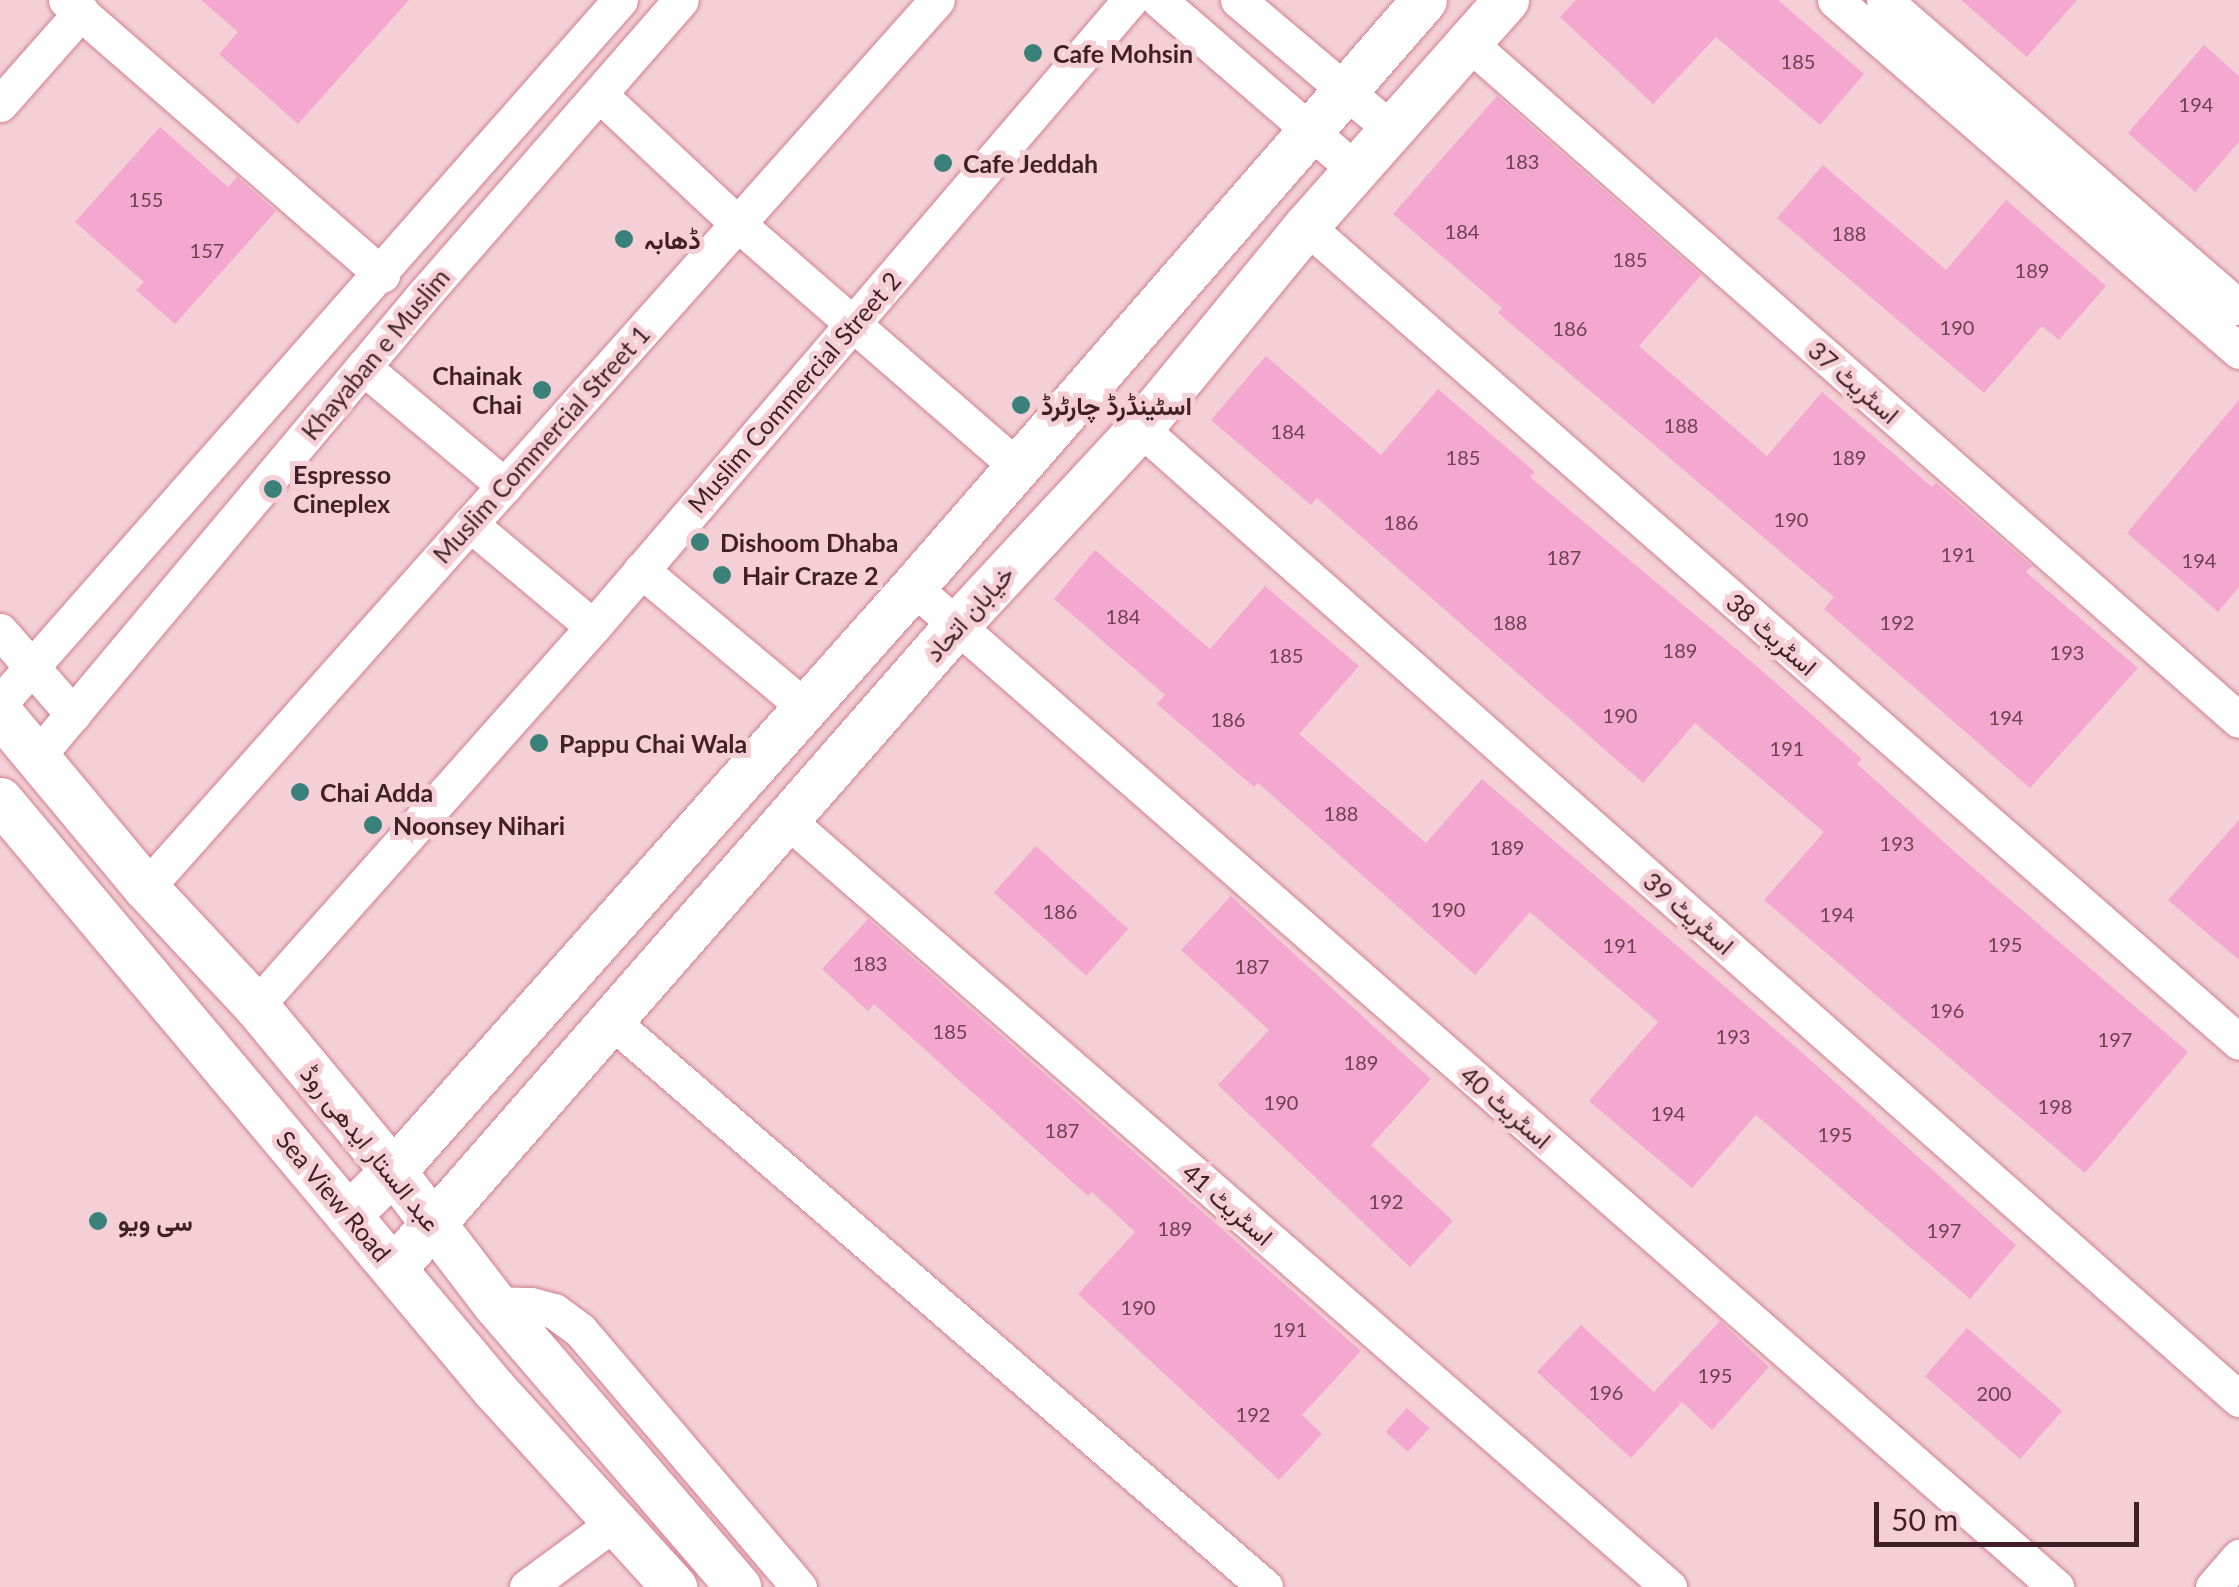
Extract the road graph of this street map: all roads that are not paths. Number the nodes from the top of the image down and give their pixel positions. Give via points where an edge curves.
1 (620, 0) edge
2 (681, 0) edge
3 (937, 0) edge
4 (1130, 0) edge
5 (1159, 0) edge
6 (1238, 0) edge
7 (1424, 0) edge
8 (1506, 0) edge
9 (1835, 0) edge
10 (1884, 0) edge
11 (73, 6) edge
12 (1470, 43) junction
13 (1345, 90) junction
14 (600, 95) junction
15 (0, 104) edge
16 (1392, 130) junction
17 (1308, 131) junction
18 (1355, 170) junction
19 (738, 224) junction
20 (1306, 226) junction
21 (382, 275) junction
22 (2239, 307) edge
23 (853, 323) junction
24 (2239, 351) edge
25 (363, 367) junction
26 (1140, 428) junction
27 (1018, 467) junction
28 (504, 486) junction
29 (470, 524) junction
30 (641, 570) junction
31 (913, 587) junction
32 (592, 627) junction
33 (955, 627) junction
34 (0, 631) edge
35 (31, 669) junction
36 (0, 703) edge
37 (805, 707) junction
38 (0, 713) edge
39 (73, 714) junction
40 (2239, 720) edge
41 (36, 759) junction
42 (0, 800) edge
43 (787, 820) junction
44 (146, 888) junction
45 (256, 1006) junction
46 (608, 1018) junction
47 (2239, 1042) edge
48 (393, 1170) junction
49 (348, 1215) junction
50 (433, 1226) junction
51 (394, 1268) junction
52 (495, 1304) junction
53 (2239, 1399) edge
54 (617, 1521) junction
55 (2239, 1557) edge
56 (526, 1587) edge
57 (674, 1587) edge
58 (738, 1587) edge
59 (799, 1587) edge
60 (1265, 1587) edge
61 (1669, 1587) edge
62 (2056, 1587) edge
63 (2213, 1587) edge

1 - 21 street, Khayaban e Muslim
2 - 14 street, Khayaban e Muslim
3 - 19 street, Muslim Commercial Street 1
4 - 23 street, Muslim Commercial Street 2
5 - 17 street
6 - 13 street
7 - 13 main road
8 - 12 main road, خیابان اتحاد
9 - 24 street
10 - 22 street
11 - 15 street
11 - 21 street
12 - 16 main road, خیابان اتحاد
12 - 40 street, اسٹریٹ 37
13 - 16 street
13 - 17 main road
14 - 19 street
14 - 25 street, Khayaban e Muslim
16 - 18 main road, خیابان اتحاد
17 - 18 street
17 - 27 main road
18 - 20 main road, خیابان اتحاد
19 - 23 street
19 - 28 street, Muslim Commercial Street 1
20 - 26 main road, خیابان اتحاد
20 - 47 street, اسٹریٹ 38
21 - 35 street, Khayaban e Muslim
23 - 27 street
23 - 30 street, Muslim Commercial Street 2
25 - 28 street
25 - 39 street, Khayaban e Muslim
26 - 33 main road, خیابان اتحاد
26 - 53 street, اسٹریٹ 39
27 - 31 main road
28 - 29 street, Muslim Commercial Street 1
29 - 32 street
29 - 44 street, Muslim Commercial Street 1
30 - 32 street, Muslim Commercial Street 2
30 - 37 street
31 - 33 street, اسٹریٹ 40
31 - 37 main road
32 - 45 street, Muslim Commercial Street 2
33 - 43 main road, خیابان اتحاد
33 - 62 street, اسٹریٹ 40
34 - 35 street
35 - 36 street, Khayaban e Muslim
35 - 39 street
37 - 48 main road
38 - 41 main road, عبد الستار ایدھی روڈ
39 - 41 street, Khayaban e Muslim
41 - 44 main road, عبد الستار ایدھی روڈ
42 - 49 main road, Sea View Road
43 - 46 main road, خیابان اتحاد
43 - 61 street, اسٹریٹ 41
44 - 45 main road, عبد الستار ایدھی روڈ
45 - 48 main road, عبد الستار ایدھی روڈ
46 - 50 main road, خیابان اتحاد
46 - 60 street
48 - 49 main road
48 - 50 main road, عبد الستار ایدھی روڈ
49 - 51 main road, Sea View Road
50 - 51 main road, خیابان اتحاد
50 - 52 main road, عبد الستار ایدھی روڈ
51 - 54 main road, Sea View Road via 494,1390
52 - 58 main road, عبد الستار ایدھی روڈ
52 - 59 street via 554,1311 580,1330
54 - 56 street
54 - 57 main road, Sea View Road
55 - 63 street

